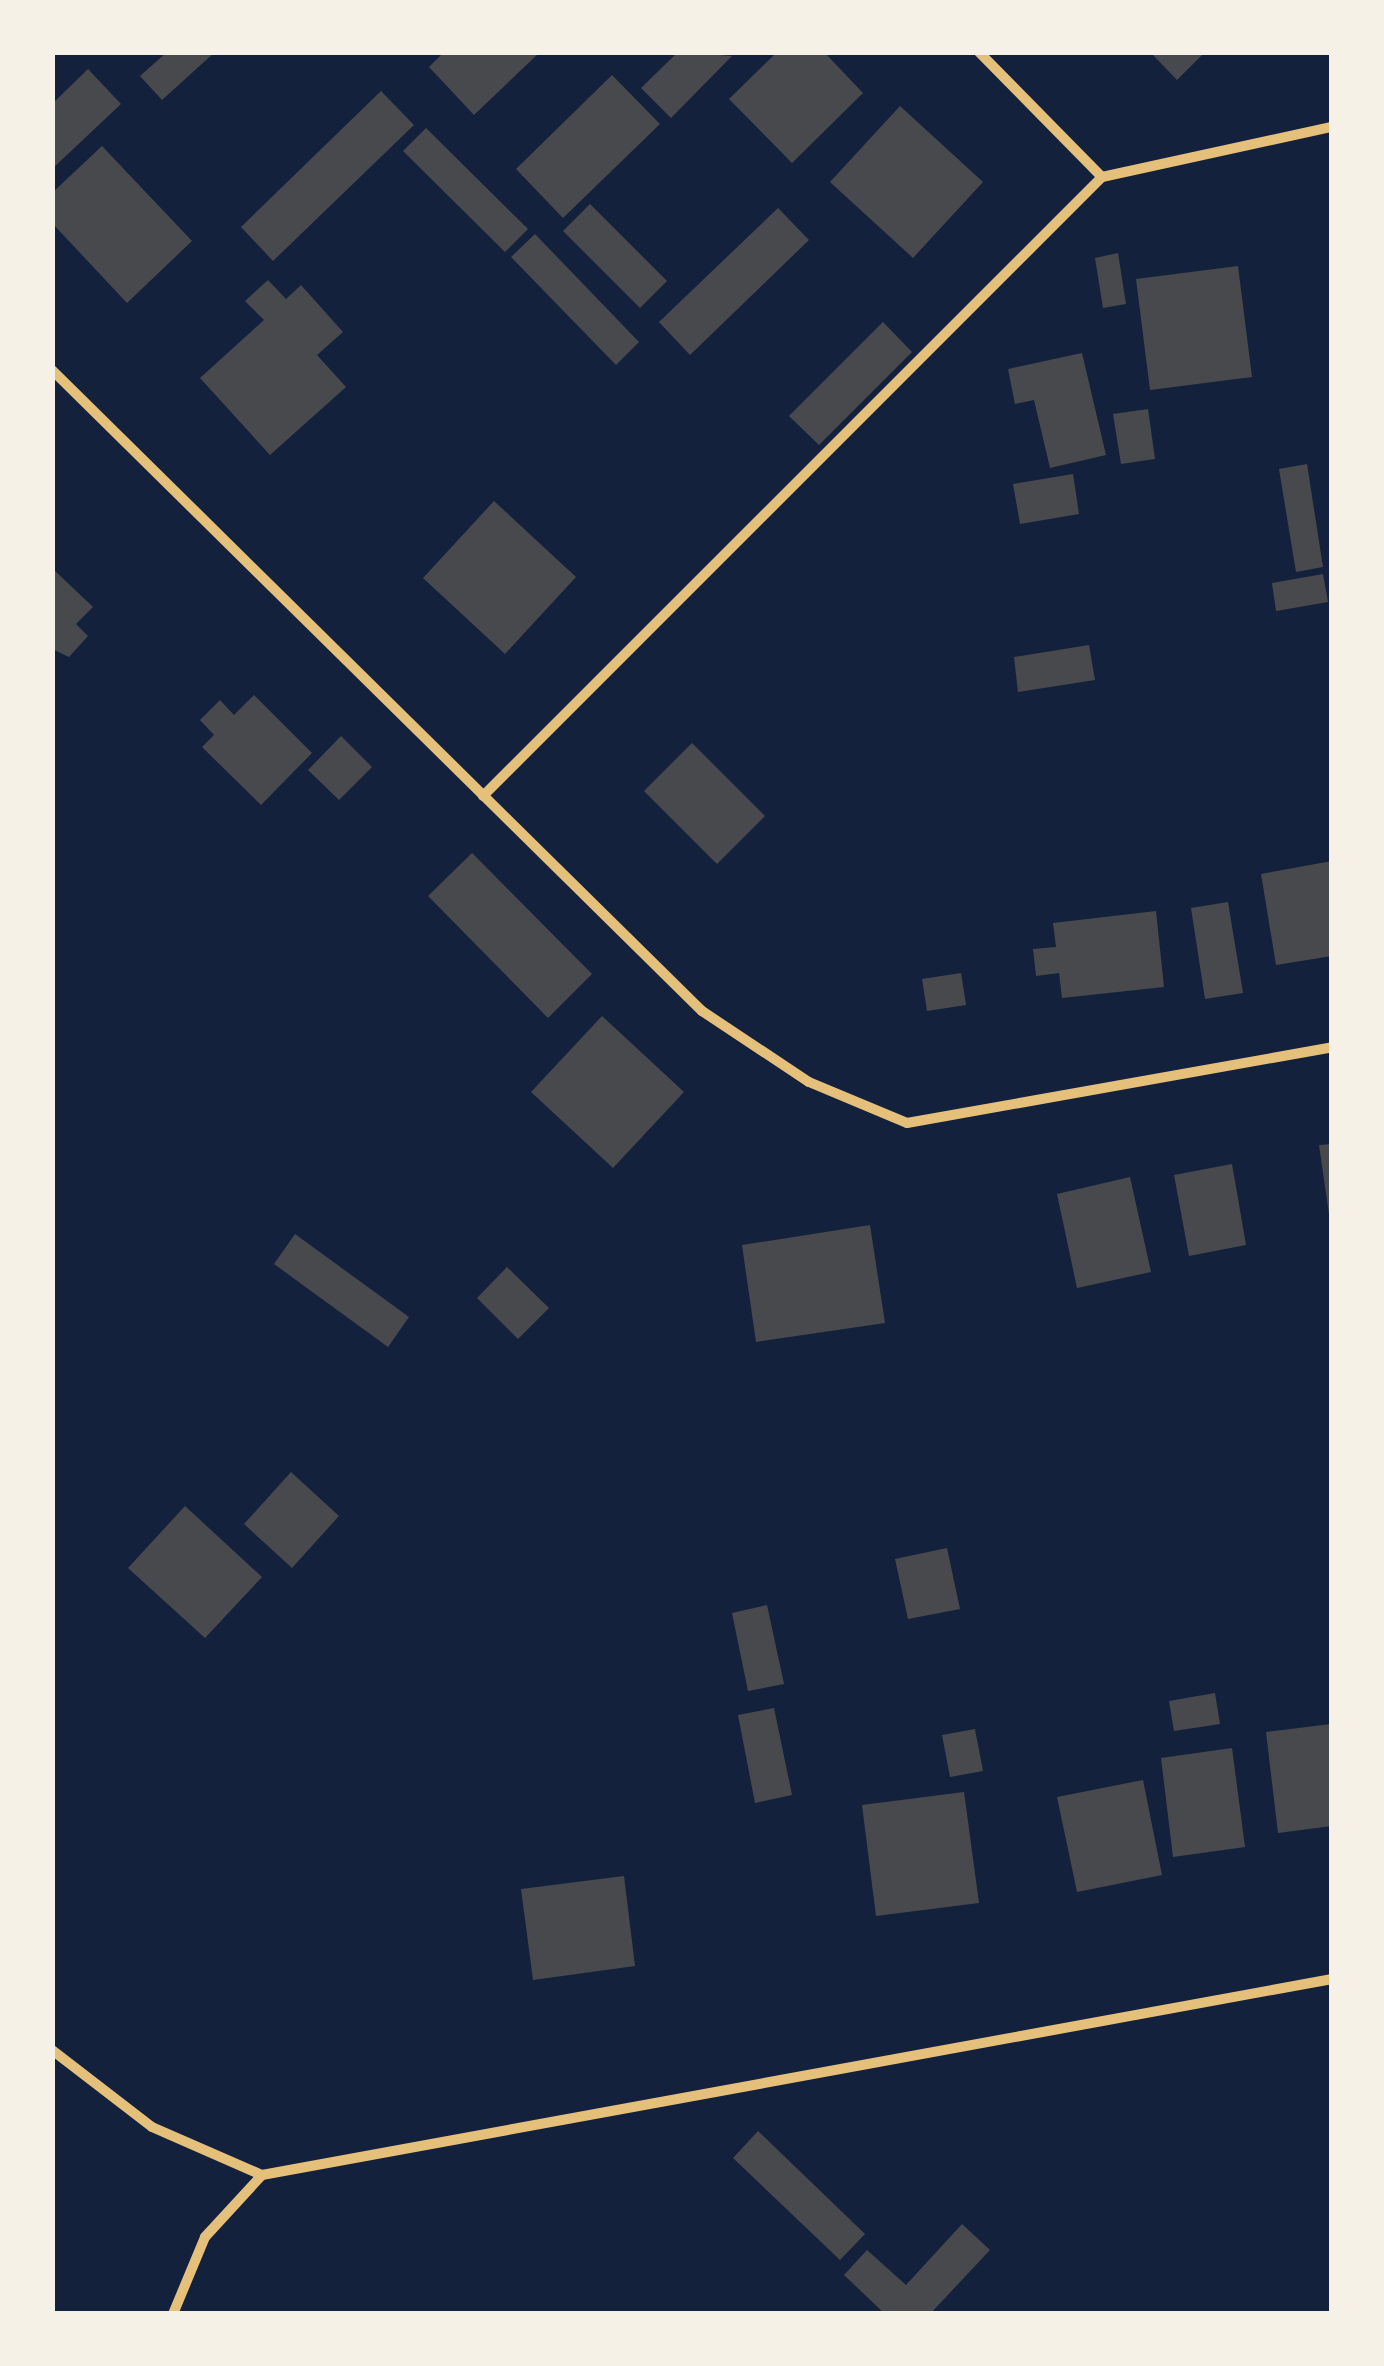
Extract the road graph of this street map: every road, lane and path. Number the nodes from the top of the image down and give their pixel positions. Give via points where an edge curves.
1 (980, 52) edge
2 (1332, 127) edge
3 (1102, 177) junction
4 (52, 370) edge
5 (482, 796) junction
6 (1332, 1047) edge
7 (1332, 1980) edge
8 (52, 2050) edge
9 (262, 2175) junction
10 (173, 2314) edge

1 - 3 street
2 - 3 street
3 - 5 street
4 - 5 street
5 - 6 street via 702,1012 809,1082 907,1123
7 - 9 street
8 - 9 street via 152,2128
9 - 10 street via 205,2237

